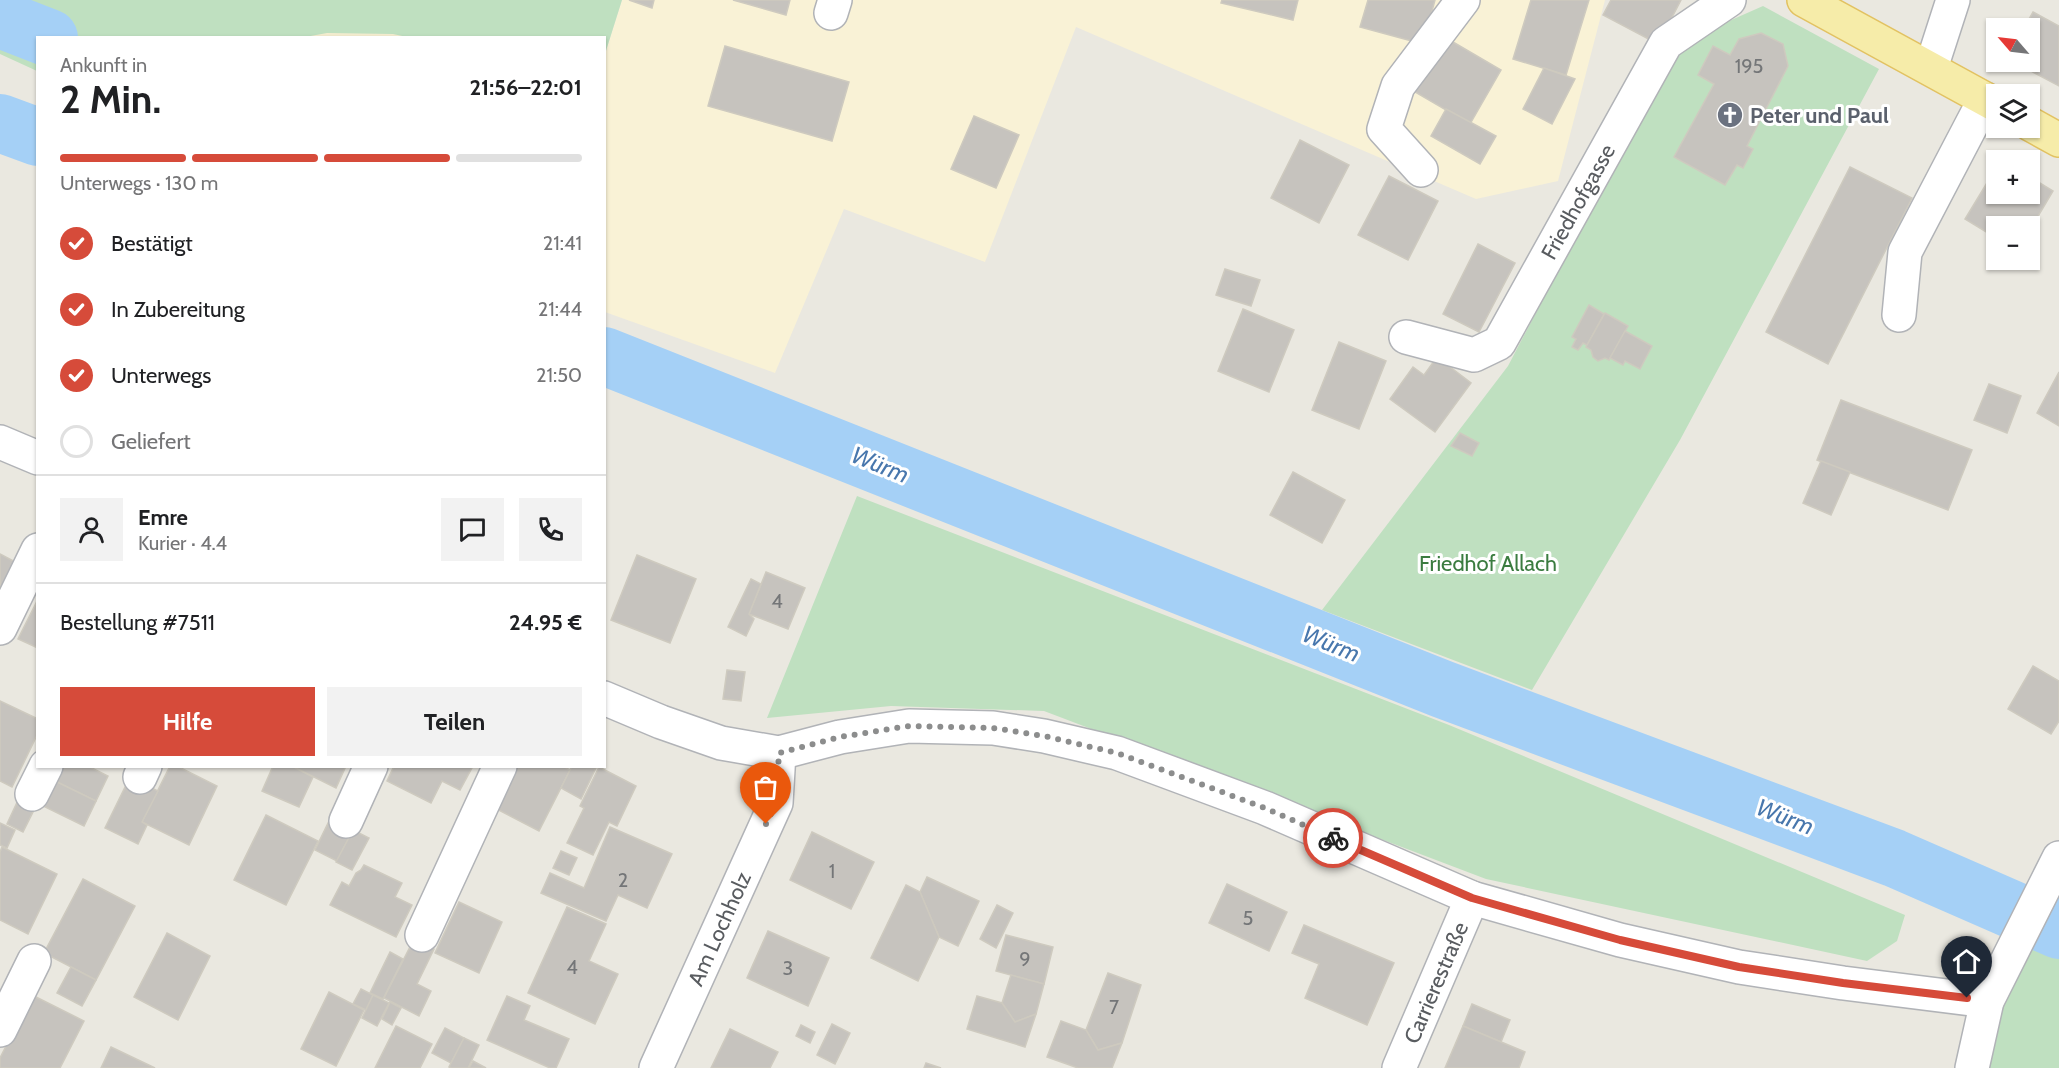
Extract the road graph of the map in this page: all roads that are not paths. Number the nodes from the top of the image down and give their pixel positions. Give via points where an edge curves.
1 (1464, 0) edge
2 (1729, 0) edge
3 (1804, 0) edge
4 (1953, 0) edge
5 (1930, 68) junction
6 (1986, 99) edge
7 (1986, 111) edge
8 (2040, 130) edge
9 (2059, 140) edge
10 (1421, 170) dead end
11 (1899, 315) dead end
12 (1406, 338) dead end
13 (0, 442) edge
14 (36, 457) edge
15 (36, 554) edge
16 (0, 628) edge
17 (606, 699) edge
18 (779, 753) junction
19 (370, 768) edge
20 (499, 768) edge
21 (346, 821) dead end
22 (2059, 858) edge
23 (1472, 898) junction
24 (422, 935) dead end
25 (34, 961) dead end
26 (1987, 1000) junction
27 (0, 1030) edge
28 (656, 1068) edge
29 (1399, 1068) edge
30 (1971, 1068) edge

1 - 10 street via 1398,86 1384,129
2 - 12 street, Friedhofgasse via 1666,43 1499,343 1474,355
3 - 5 main road
4 - 5 street
5 - 6 main road
7 - 11 street via 1905,252
8 - 9 main road
13 - 14 street
15 - 16 street
17 - 18 street via 721,743
18 - 23 street via 840,737 909,726 993,728 1044,736 1117,753 1265,808
18 - 28 street, Am Lochholz via 776,803
19 - 21 street
20 - 24 street
22 - 26 street
23 - 26 street via 1620,940 1739,967
23 - 29 street, Carrierestraße
25 - 27 street
26 - 30 street

